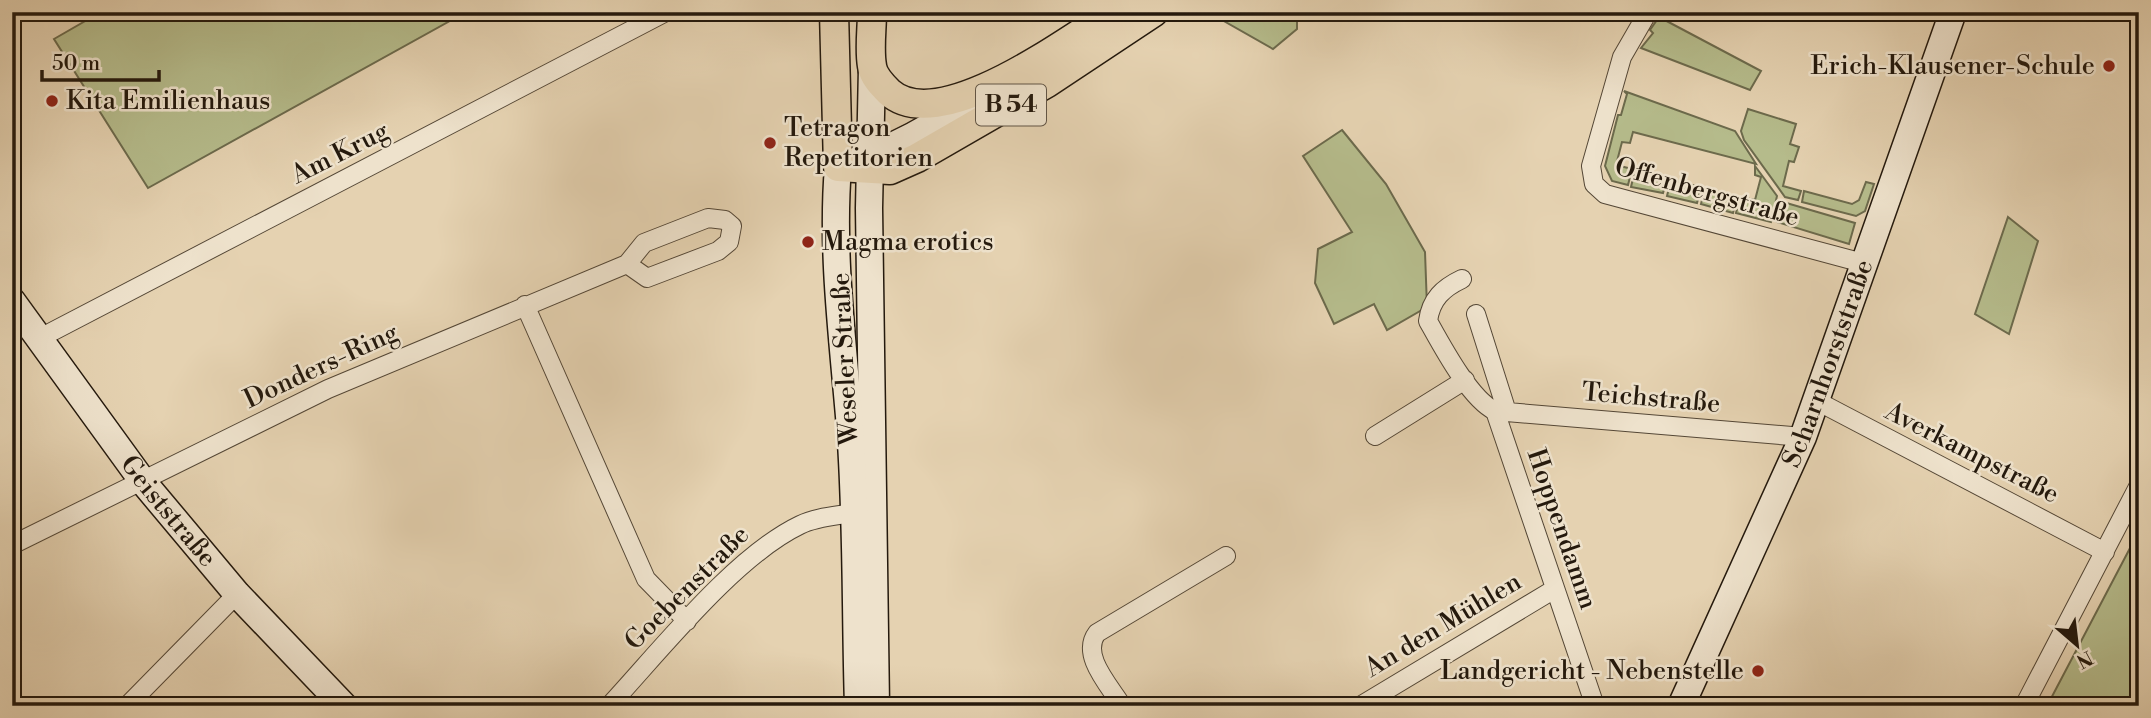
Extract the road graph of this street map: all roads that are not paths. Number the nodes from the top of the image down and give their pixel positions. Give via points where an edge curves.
1 (666, 12) edge
2 (834, 12) edge
3 (872, 12) edge
4 (1113, 12) edge
5 (1154, 12) edge
6 (1648, 12) edge
7 (1953, 12) edge
8 (872, 67) junction
9 (982, 91) junction
10 (871, 163) junction
11 (838, 167) junction
12 (1863, 263) junction
13 (627, 264) junction
14 (1462, 279) dead end
15 (12, 301) edge
16 (525, 305) junction
17 (1476, 314) dead end
18 (26, 331) edge
19 (1465, 380) junction
20 (1815, 400) junction
21 (1501, 411) junction
22 (1375, 436) dead end
23 (1803, 437) junction
24 (144, 482) junction
25 (2139, 485) edge
26 (853, 513) junction
27 (12, 545) edge
28 (2105, 552) junction
29 (1226, 556) dead end
30 (1553, 590) junction
31 (237, 594) junction
32 (687, 621) junction
33 (127, 706) edge
34 (344, 706) edge
35 (609, 706) edge
36 (858, 706) edge
37 (876, 706) edge
38 (1122, 706) edge
39 (1360, 706) edge
40 (1595, 706) edge
41 (1681, 706) edge
42 (2024, 706) edge

1 - 18 street, Am Krug
2 - 11 main road, Weseler Straße
3 - 8 main road, Weseler Straße
4 - 9 main road, B 54
5 - 10 main road, B 54 via 969,129 890,170
6 - 12 street, Offenbergstraße via 1618,67 1591,166 1594,184 1605,194
7 - 12 main road, Scharnhorststraße
8 - 9 main road, B 54 via 882,86 913,104 938,105
8 - 10 main road, Weseler Straße
9 - 10 main road, B 54 via 946,119
10 - 11 main road, B 54
10 - 37 main road, Weseler Straße
11 - 26 main road, Weseler Straße via 842,343
12 - 20 main road, Scharnhorststraße
13 - 13 street, Donders-Ring via 648,278 661,275 719,251 729,242 732,226 708,218 644,243
13 - 16 street, Donders-Ring
14 - 19 street, Hoppendamm via 1434,300 1428,321
15 - 18 main road, Geiststraße
16 - 24 street, Donders-Ring via 328,389
16 - 32 street via 646,579
17 - 21 street, Hoppendamm
18 - 24 main road, Geiststraße
19 - 21 street, Hoppendamm via 1485,406
19 - 22 street
20 - 23 main road, Scharnhorststraße
20 - 28 street, Averkampstraße
21 - 23 street, Teichstraße
21 - 30 street, Hoppendamm
23 - 41 main road, Scharnhorststraße
24 - 27 street, Donders-Ring
24 - 31 main road, Geiststraße
25 - 28 street
26 - 32 street, Goebenstraße via 803,523 775,538
26 - 36 main road, Weseler Straße
28 - 42 street
29 - 38 street via 1092,639 1091,656
30 - 39 street, An den Mühlen
30 - 40 street, Hoppendamm
31 - 33 street
31 - 34 main road, Geiststraße
32 - 35 street, Goebenstraße

